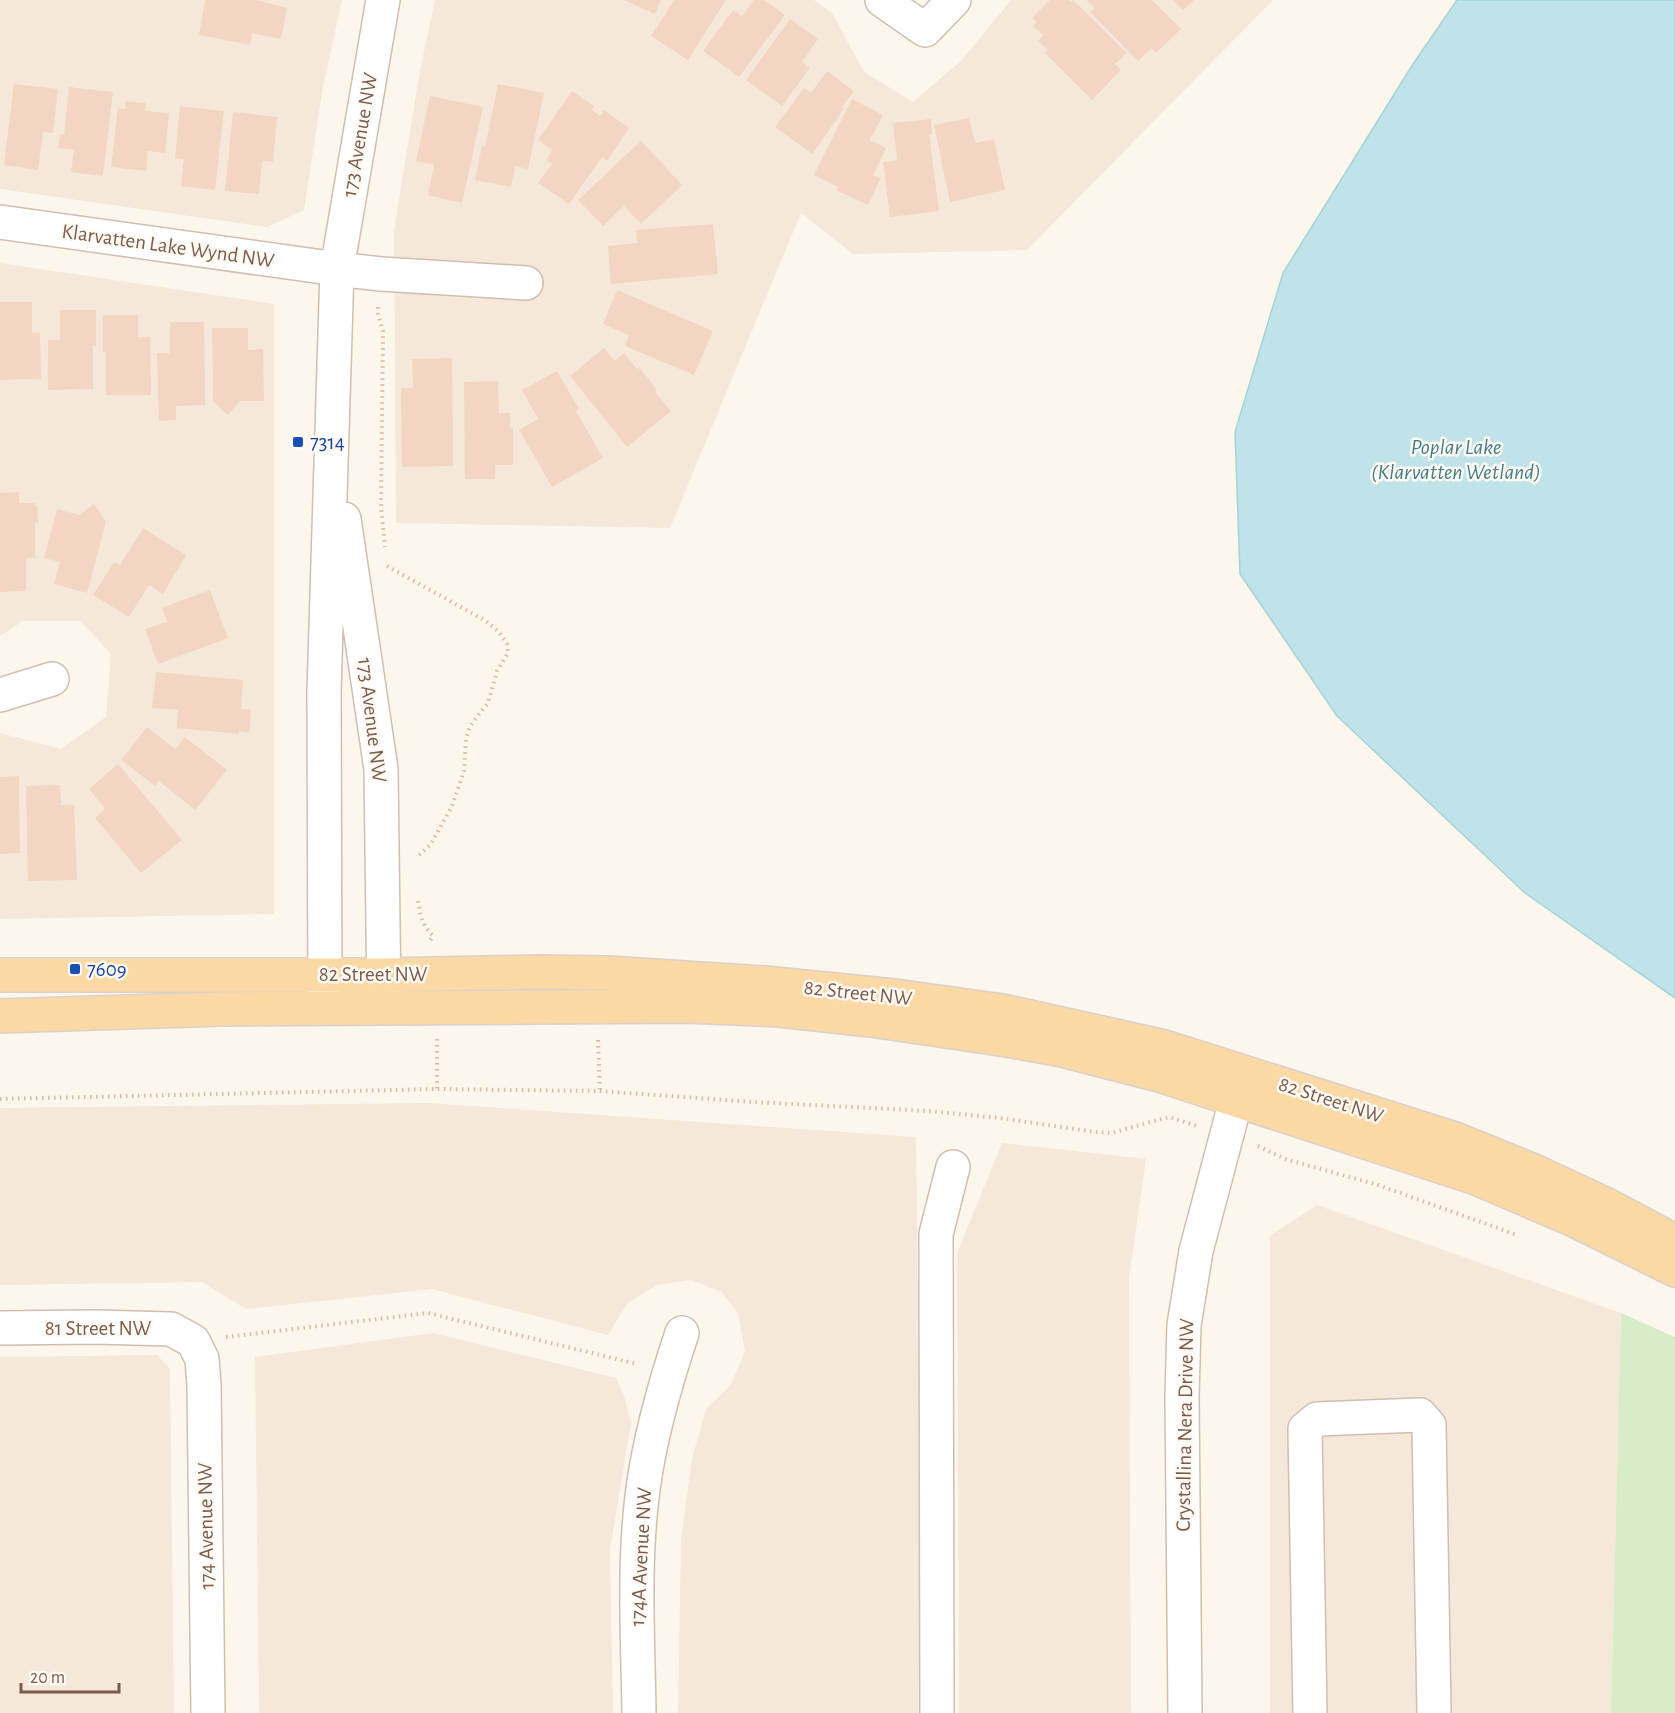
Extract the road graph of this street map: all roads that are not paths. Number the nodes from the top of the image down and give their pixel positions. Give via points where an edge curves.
1 (383, 0) edge
2 (882, 0) edge
3 (954, 0) edge
4 (0, 222) edge
5 (337, 269) junction
6 (526, 283) dead end
7 (331, 435) junction
8 (52, 679) dead end
9 (0, 695) edge
10 (324, 974) junction
11 (0, 975) edge
12 (384, 975) junction
13 (384, 1007) junction
14 (325, 1008) junction
15 (0, 1016) edge
16 (1241, 1086) junction
17 (953, 1167) dead end
18 (1675, 1241) edge
19 (1675, 1270) edge
20 (0, 1328) edge
21 (682, 1333) dead end
22 (192, 1341) joint
23 (208, 1713) edge
24 (639, 1713) edge
25 (938, 1713) edge
26 (1185, 1713) edge
27 (1310, 1713) edge
28 (1434, 1713) edge

1 - 5 street, 173 Avenue NW
2 - 3 street via 925,30
4 - 5 street, Klarvatten Lake Wynd NW
5 - 6 street
5 - 7 street, 173 Avenue NW
7 - 10 street, 173 Avenue NW via 324,692
7 - 12 street, 173 Avenue NW via 381,769
8 - 9 street
10 - 11 main road, 82 Street NW
10 - 12 main road, 82 Street NW
10 - 14 street, 173 Avenue NW
12 - 13 street, 173 Avenue NW
12 - 16 main road, 82 Street NW via 608,973 895,996 1003,1011 1161,1046
13 - 14 main road, 82 Street NW
13 - 16 main road, 82 Street NW via 686,1006 779,1010 1007,1040 1159,1075
14 - 15 main road, 82 Street NW
16 - 18 main road, 82 Street NW via 1455,1139 1595,1199
16 - 19 main road, 82 Street NW via 1476,1178 1574,1220
16 - 26 street, Crystallina Nera Drive NW via 1196,1251 1184,1326
17 - 25 street via 936,1234
20 - 22 street, 81 Street NW via 171,1329
21 - 24 street, 174A Avenue NW via 657,1415 643,1488 638,1553
22 - 23 street, 174 Avenue NW via 202,1359 204,1385
27 - 28 street via 1305,1429 1317,1419 1420,1415 1430,1425

